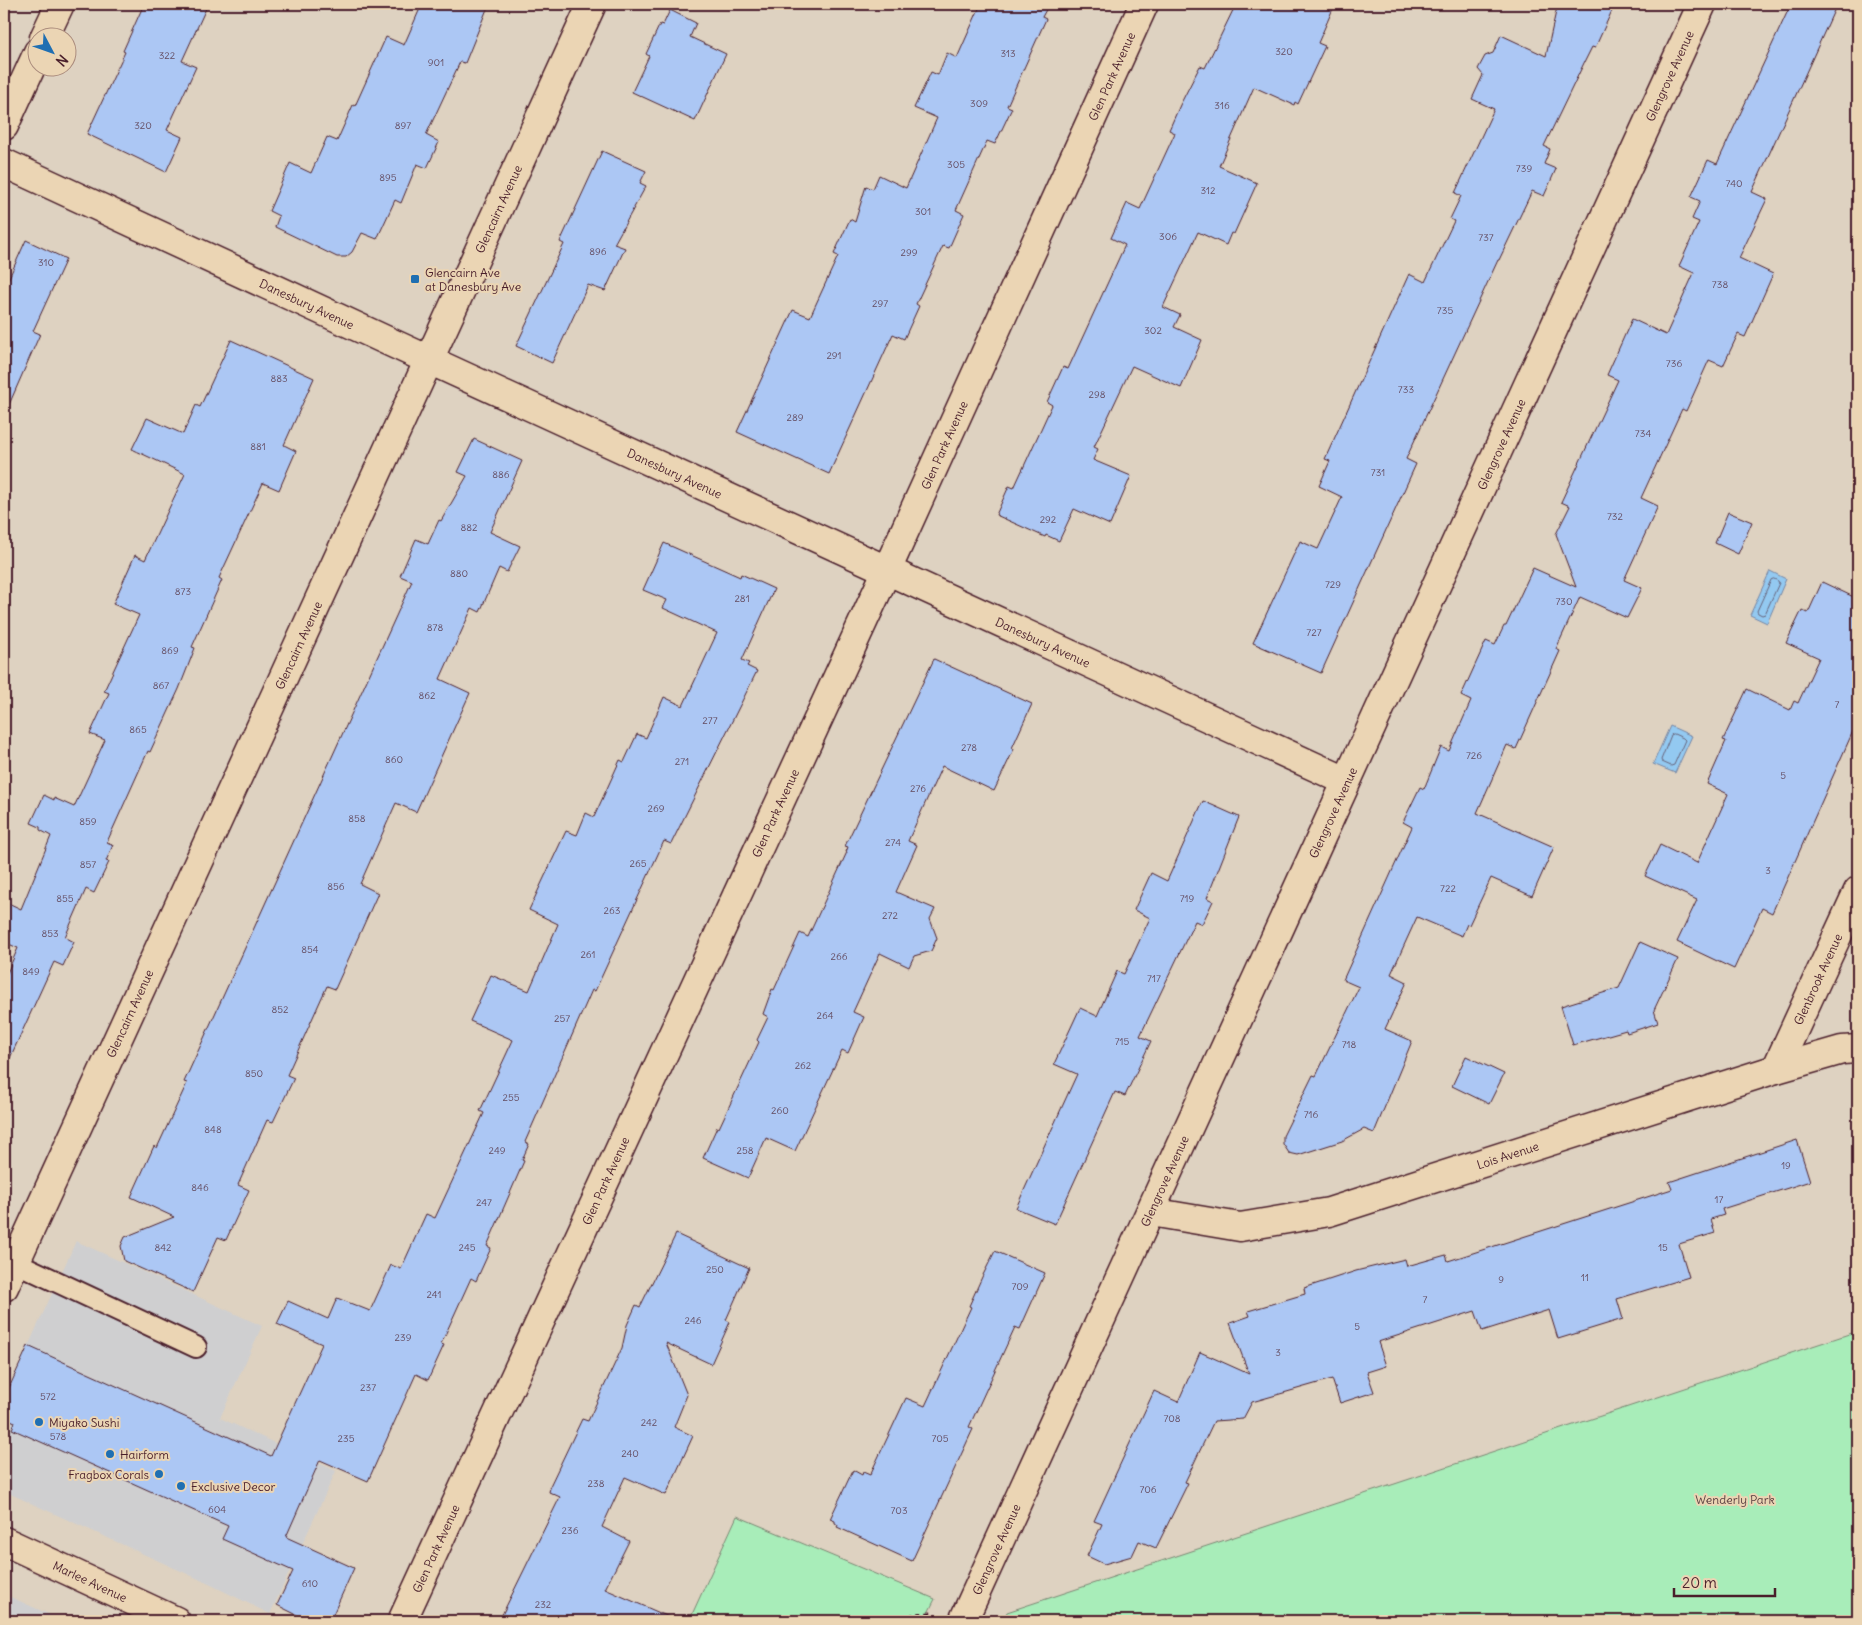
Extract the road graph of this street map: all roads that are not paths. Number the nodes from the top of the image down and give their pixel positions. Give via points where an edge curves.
1 (60, 4) edge
2 (592, 4) edge
3 (1144, 4) edge
4 (1702, 4) edge
5 (49, 28) edge
6 (28, 74) edge
7 (4, 126) edge
8 (4, 163) edge
9 (429, 360) junction
10 (887, 570) junction
11 (1346, 781) junction
12 (1858, 891) edge
13 (1858, 1049) edge
14 (1776, 1069) junction
15 (1151, 1212) junction
16 (9, 1259) edge
17 (4, 1287) edge
18 (196, 1347) dead end
19 (4, 1541) edge
20 (176, 1621) edge
21 (402, 1621) edge
22 (963, 1621) edge

1 - 5 street
2 - 9 street, Glencairn Avenue
3 - 10 street, Glen Park Avenue
4 - 11 street, Glengrove Avenue
6 - 7 street
8 - 9 street, Danesbury Avenue
9 - 10 street, Danesbury Avenue
9 - 16 street, Glencairn Avenue
10 - 11 street, Danesbury Avenue
10 - 21 street, Glen Park Avenue
11 - 15 street, Glengrove Avenue
12 - 14 street, Glenbrook Avenue
13 - 14 street, Lois Avenue via 1842,1050
14 - 15 street, Lois Avenue via 1328,1212 1240,1227
15 - 22 street, Glengrove Avenue
16 - 17 street, Glencairn Avenue
16 - 18 lane
19 - 20 street, Marlee Avenue

